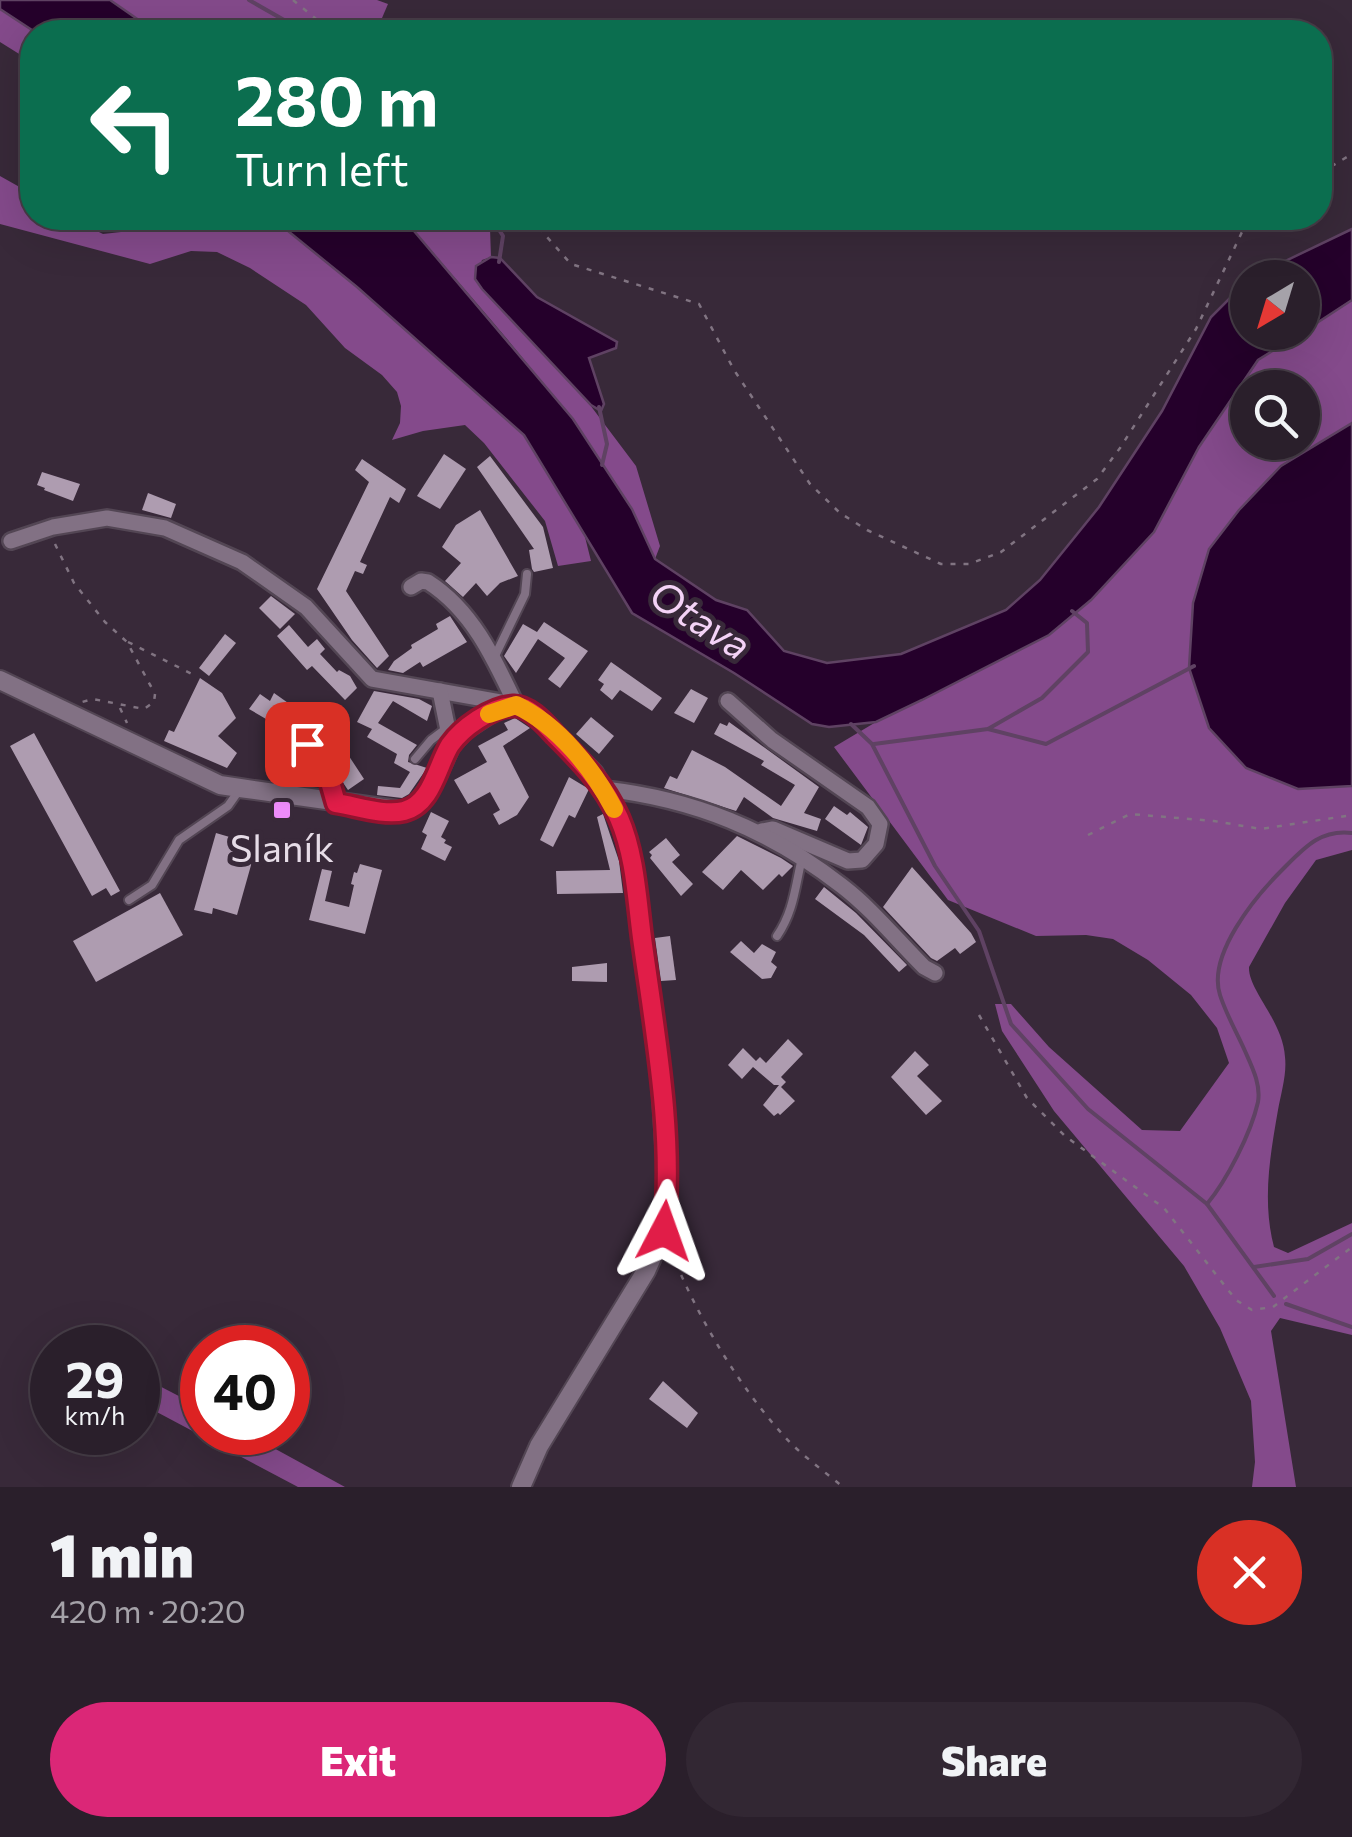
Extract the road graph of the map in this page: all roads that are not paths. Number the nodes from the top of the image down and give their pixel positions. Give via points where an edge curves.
1 (10, 541) dead end
2 (528, 574) dead end
3 (411, 587) dead end
4 (493, 660) junction
5 (0, 680) edge
6 (440, 691) junction
7 (728, 701) dead end
8 (516, 705) junction
9 (291, 728) dead end
10 (449, 737) junction
11 (415, 759) dead end
12 (240, 788) junction
13 (604, 789) junction
14 (336, 803) junction
15 (758, 832) junction
16 (802, 858) junction
17 (129, 900) dead end
18 (777, 936) dead end
19 (935, 972) dead end
20 (521, 1487) edge

1 - 6 street via 107,518 164,528 242,562 306,607 372,678
2 - 4 lane
3 - 4 street via 428,582 443,592 471,620
4 - 8 street
5 - 12 street via 220,785
6 - 8 street
6 - 10 street
7 - 15 street via 868,807 880,824 876,844 862,860 848,861 774,829
8 - 10 street
8 - 13 street via 549,728
9 - 14 lane via 320,762
10 - 11 lane via 431,740
10 - 14 street via 436,778 417,804 404,811
12 - 14 street
12 - 17 lane via 228,806 180,840 152,885
13 - 15 street via 642,793
13 - 20 street via 630,858 660,1066 664,1231
15 - 16 street
16 - 18 lane via 792,908
16 - 19 street via 845,888

